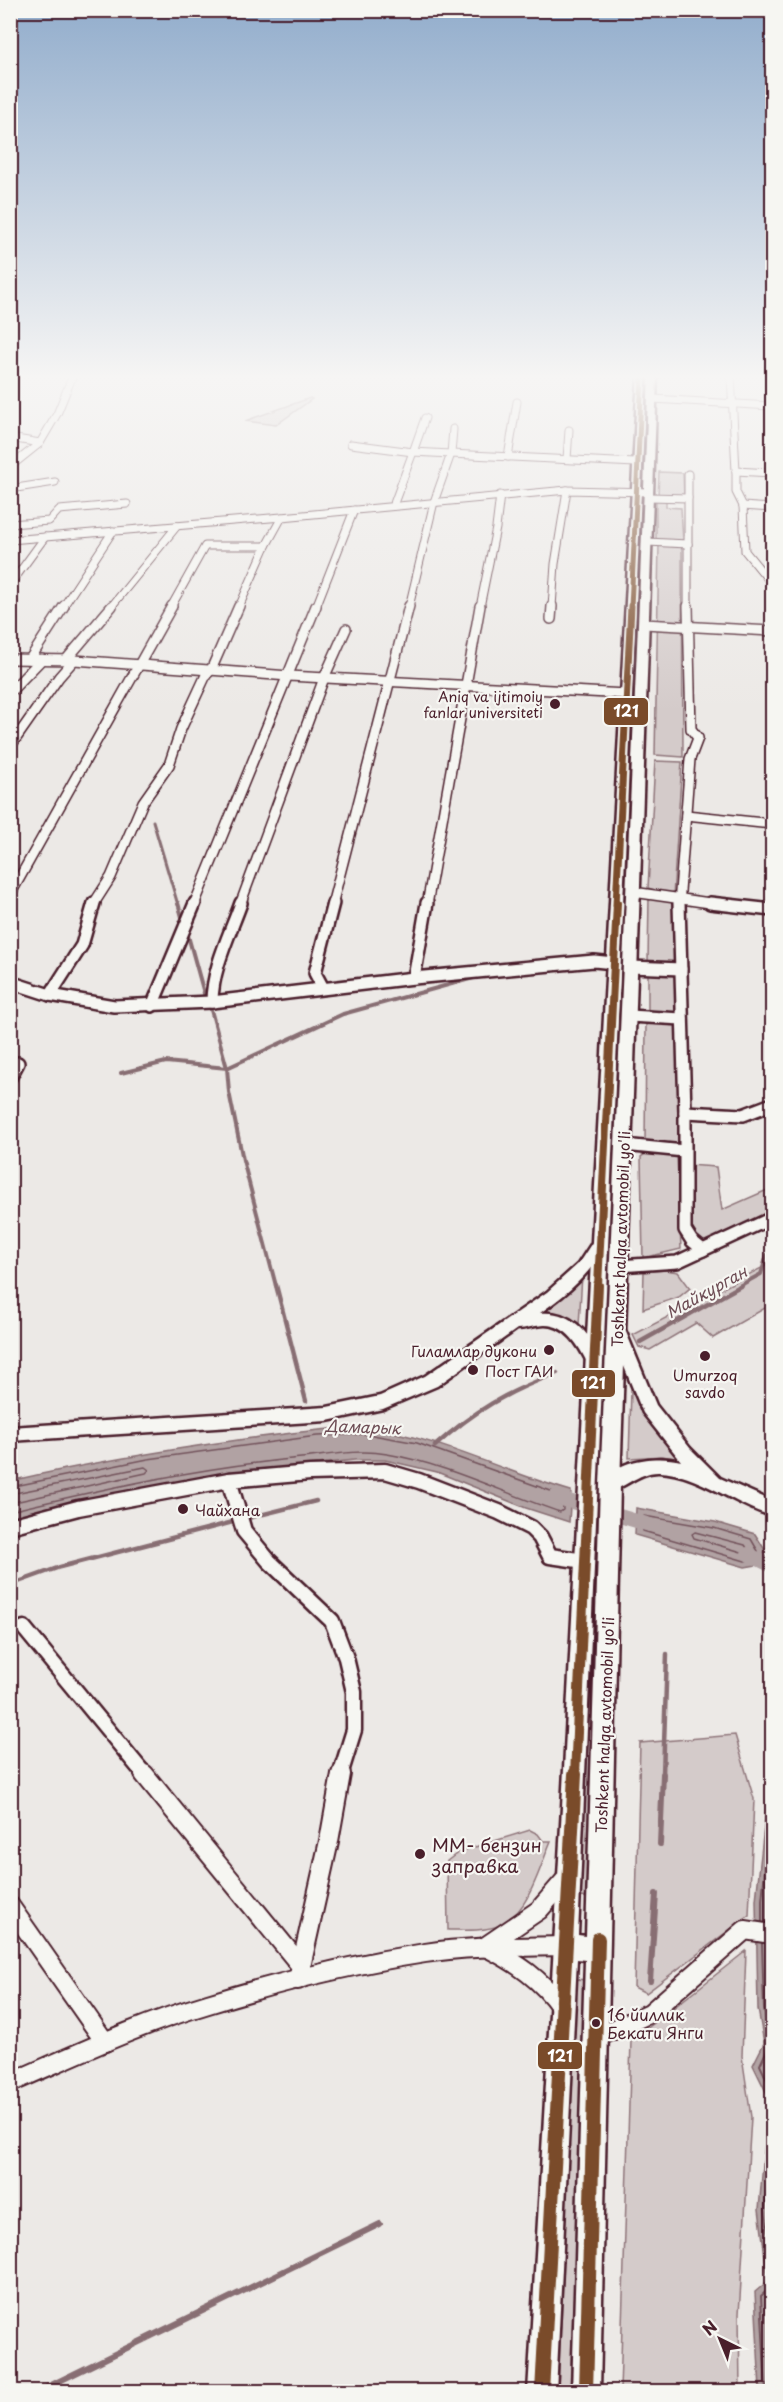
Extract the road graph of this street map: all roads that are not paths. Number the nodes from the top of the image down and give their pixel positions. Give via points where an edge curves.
1 (400, 487) edge
2 (439, 487) edge
3 (643, 487) edge
4 (645, 487) edge
5 (687, 487) edge
6 (736, 487) edge
7 (567, 490) junction
8 (645, 493) junction
9 (500, 495) junction
10 (687, 498) junction
11 (434, 502) junction
12 (127, 504) dead end
13 (393, 506) junction
14 (744, 506) junction
15 (772, 508) edge
16 (354, 510) junction
17 (282, 517) junction
18 (217, 522) junction
19 (12, 524) edge
20 (177, 526) junction
21 (213, 530) dead end
22 (112, 531) junction
23 (45, 537) junction
24 (209, 538) dead end
25 (15, 540) edge
26 (647, 542) junction
27 (688, 544) junction
28 (204, 546) junction
29 (266, 546) junction
30 (772, 584) edge
31 (10, 585) edge
32 (551, 619) dead end
33 (644, 624) junction
34 (689, 626) junction
35 (346, 629) dead end
36 (772, 632) edge
37 (10, 659) edge
38 (30, 659) junction
39 (42, 659) junction
40 (70, 660) junction
41 (138, 666) junction
42 (211, 670) junction
43 (289, 676) junction
44 (324, 678) junction
45 (390, 681) junction
46 (466, 685) junction
47 (10, 692) edge
48 (626, 694) junction
49 (10, 747) edge
50 (686, 814) junction
51 (772, 824) edge
52 (10, 894) edge
53 (633, 899) junction
54 (680, 900) junction
55 (616, 904) junction
56 (772, 910) edge
57 (614, 963) junction
58 (631, 967) junction
59 (681, 969) junction
60 (414, 978) junction
61 (10, 982) edge
62 (323, 988) junction
63 (50, 995) junction
64 (212, 1002) junction
65 (152, 1006) junction
66 (629, 1016) junction
67 (682, 1019) junction
68 (18, 1063) dead end
69 (10, 1078) edge
70 (772, 1104) edge
71 (685, 1112) junction
72 (624, 1145) junction
73 (684, 1151) junction
74 (604, 1170) junction
75 (623, 1172) junction
76 (767, 1221) edge
77 (772, 1233) edge
78 (600, 1242) junction
79 (703, 1250) junction
80 (619, 1266) junction
81 (510, 1327) junction
82 (616, 1330) junction
83 (594, 1359) junction
84 (10, 1434) edge
85 (229, 1480) junction
86 (715, 1484) junction
87 (610, 1485) junction
88 (772, 1509) edge
89 (10, 1526) edge
90 (593, 1552) junction
91 (24, 1628) dead end
92 (568, 1876) junction
93 (10, 1906) edge
94 (772, 1934) edge
95 (565, 1946) junction
96 (485, 1947) junction
97 (598, 1949) junction
98 (300, 1973) junction
99 (562, 2008) junction
100 (596, 2038) junction
101 (105, 2042) junction
102 (10, 2083) edge
103 (542, 2391) edge
104 (586, 2391) edge

1 - 13 street
2 - 11 street
3 - 8 highway, Toshkent halqa avtomobil yo'li
4 - 8 highway, Toshkent halqa avtomobil yo'li
5 - 10 street
6 - 14 street
7 - 8 street
7 - 9 street
7 - 32 street
8 - 10 street
8 - 26 highway, Toshkent halqa avtomobil yo'li
8 - 48 highway, Toshkent halqa avtomobil yo'li
9 - 11 street
9 - 46 street
10 - 27 street
11 - 13 street
11 - 45 street
12 - 19 street via 59,510 49,521
13 - 16 street
14 - 15 street
14 - 30 street via 745,552
16 - 17 street
16 - 43 street
17 - 18 street
17 - 29 street
18 - 20 street
18 - 21 street
19 - 25 street
20 - 22 street
20 - 40 street
22 - 23 street
22 - 38 street
23 - 25 street
23 - 31 street
24 - 28 street
26 - 27 street
26 - 33 highway, Toshkent halqa avtomobil yo'li
27 - 34 street
28 - 29 street
28 - 41 street
29 - 42 street
33 - 34 street
33 - 53 highway, Toshkent halqa avtomobil yo'li
34 - 36 street
34 - 50 street via 691,729 698,738 690,759
35 - 44 street
37 - 38 street
38 - 39 street
39 - 40 street
39 - 47 street
40 - 41 street
40 - 49 street
41 - 42 street
41 - 52 street
42 - 43 street
42 - 63 street via 181,729 169,765 143,802 111,877 92,907 82,945
43 - 44 street
43 - 65 street
44 - 45 street
44 - 64 street via 223,952
45 - 46 street
45 - 62 street via 318,959 315,973
46 - 48 street
46 - 60 street
48 - 55 highway, Toshkent halqa avtomobil yo'li
50 - 51 street
50 - 54 street
53 - 54 street
53 - 55 highway
53 - 58 highway, Toshkent halqa avtomobil yo'li
54 - 56 street
54 - 59 street
55 - 57 highway, Toshkent halqa avtomobil yo'li
57 - 60 street via 594,961
57 - 74 highway, Toshkent halqa avtomobil yo'li
58 - 59 street
58 - 66 highway, Toshkent halqa avtomobil yo'li
59 - 67 street
60 - 62 street
61 - 63 street
62 - 64 street
63 - 65 street via 114,1006
64 - 65 street
66 - 67 street
66 - 72 highway, Toshkent halqa avtomobil yo'li
67 - 71 street
68 - 69 street
70 - 71 street via 743,1115
71 - 73 street
72 - 73 street
72 - 75 highway, Toshkent halqa avtomobil yo'li
73 - 79 street via 685,1230
74 - 75 highway
74 - 78 highway, Toshkent halqa avtomobil yo'li
75 - 80 highway, Toshkent halqa avtomobil yo'li
76 - 77 street
76 - 79 street
78 - 81 main road via 584,1268
78 - 83 highway, Toshkent halqa avtomobil yo'li
79 - 80 street via 677,1262
80 - 82 highway, Toshkent halqa avtomobil yo'li
81 - 83 main road via 535,1320 560,1321 580,1335
81 - 84 main road via 431,1381 395,1398 357,1408 327,1414
82 - 86 main road via 649,1408 684,1453
82 - 87 highway, Toshkent halqa avtomobil yo'li
83 - 90 highway, Toshkent halqa avtomobil yo'li via 589,1481
85 - 89 street via 78,1508
85 - 90 street via 385,1471 510,1517 531,1528 550,1556
85 - 98 street via 244,1531 268,1561 332,1621 354,1692 354,1730 339,1779
86 - 87 main road via 680,1468 651,1464 628,1472
86 - 88 main road
87 - 90 highway, Toshkent halqa avtomobil yo'li
90 - 92 highway, Toshkent halqa avtomobil yo'li
90 - 97 highway, Toshkent halqa avtomobil yo'li
91 - 98 street
92 - 95 highway, Toshkent halqa avtomobil yo'li
92 - 96 street via 544,1906
93 - 101 street
94 - 100 street via 745,1930 650,2013
95 - 96 street
95 - 97 highway
95 - 99 highway, Toshkent halqa avtomobil yo'li
96 - 98 street
96 - 99 street via 535,1977
97 - 100 highway, Toshkent halqa avtomobil yo'li
98 - 101 street
99 - 103 highway, Toshkent halqa avtomobil yo'li
100 - 104 highway, Toshkent halqa avtomobil yo'li
101 - 102 street

